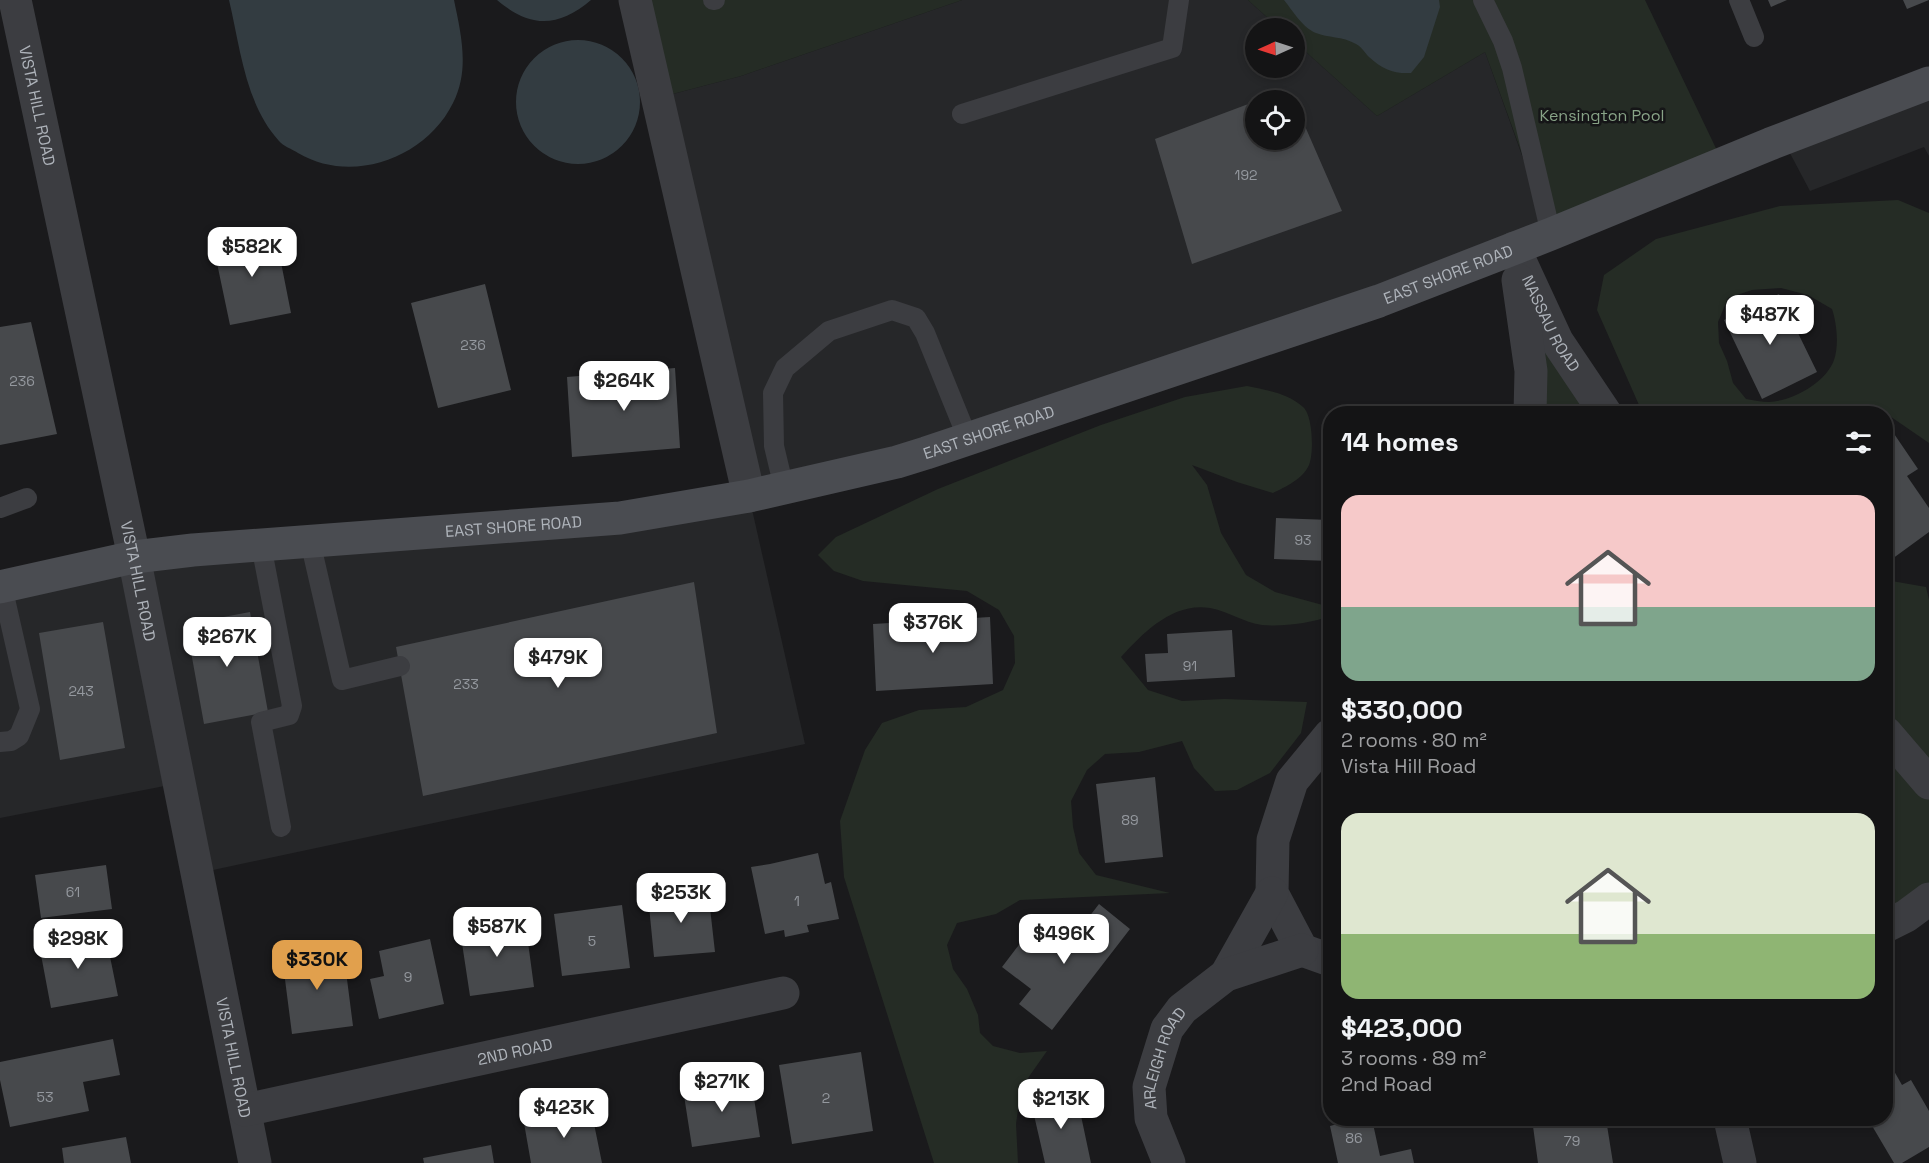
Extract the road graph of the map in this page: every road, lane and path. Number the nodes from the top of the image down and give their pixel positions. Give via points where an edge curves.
1 (15, 0) edge
2 (635, 0) edge
3 (1179, 0) edge
4 (1483, 0) edge
5 (1739, 0) edge
6 (1754, 37) dead end
7 (1929, 83) edge
8 (962, 114) dead end
9 (1551, 234) junction
10 (1514, 248) junction
11 (1600, 405) edge
12 (1530, 406) edge
13 (968, 439) junction
14 (784, 488) junction
15 (749, 496) junction
16 (27, 498) dead end
17 (0, 508) edge
18 (310, 541) junction
19 (261, 545) junction
20 (134, 557) junction
21 (1, 587) edge
22 (400, 666) dead end
23 (1893, 741) edge
24 (0, 742) edge
25 (1323, 743) edge
26 (1929, 783) edge
27 (281, 827) dead end
28 (1272, 893) junction
29 (1929, 899) edge
30 (1893, 922) edge
31 (1308, 947) edge
32 (1226, 975) junction
33 (783, 993) dead end
34 (245, 1110) junction
35 (1732, 1126) edge
36 (255, 1163) edge
37 (1168, 1163) edge
38 (1740, 1163) edge

1 - 20 street, VISTA HILL ROAD
2 - 15 street
3 - 8 lane via 1172,48
4 - 9 lane via 1512,68
5 - 6 lane
7 - 9 main road, EAST SHORE ROAD
9 - 10 main road, EAST SHORE ROAD
10 - 11 street, NASSAU ROAD via 1557,340
10 - 12 street via 1530,371
10 - 13 main road, EAST SHORE ROAD via 1323,321
13 - 14 main road, EAST SHORE ROAD via 897,462
13 - 14 lane via 925,333 916,318 892,310 829,331 785,368 773,393 774,446
14 - 15 main road, EAST SHORE ROAD
15 - 18 main road, EAST SHORE ROAD via 620,518
16 - 17 lane
18 - 19 main road, EAST SHORE ROAD
18 - 22 lane via 342,680
19 - 20 main road, EAST SHORE ROAD
19 - 27 lane via 292,706 289,715 261,722
20 - 21 main road, EAST SHORE ROAD
20 - 34 street, VISTA HILL ROAD
21 - 24 lane via 30,709 19,736
23 - 26 street
25 - 28 street, ARLEIGH ROAD via 1292,781 1273,840
28 - 31 street, ARLEIGH ROAD
28 - 32 street, ARLEIGH ROAD
29 - 30 street
31 - 32 street, ARLEIGH ROAD
32 - 37 street, ARLEIGH ROAD via 1182,1009 1164,1038 1149,1087 1151,1118
33 - 34 street, 2ND ROAD
34 - 36 street, VISTA HILL ROAD
35 - 38 street

